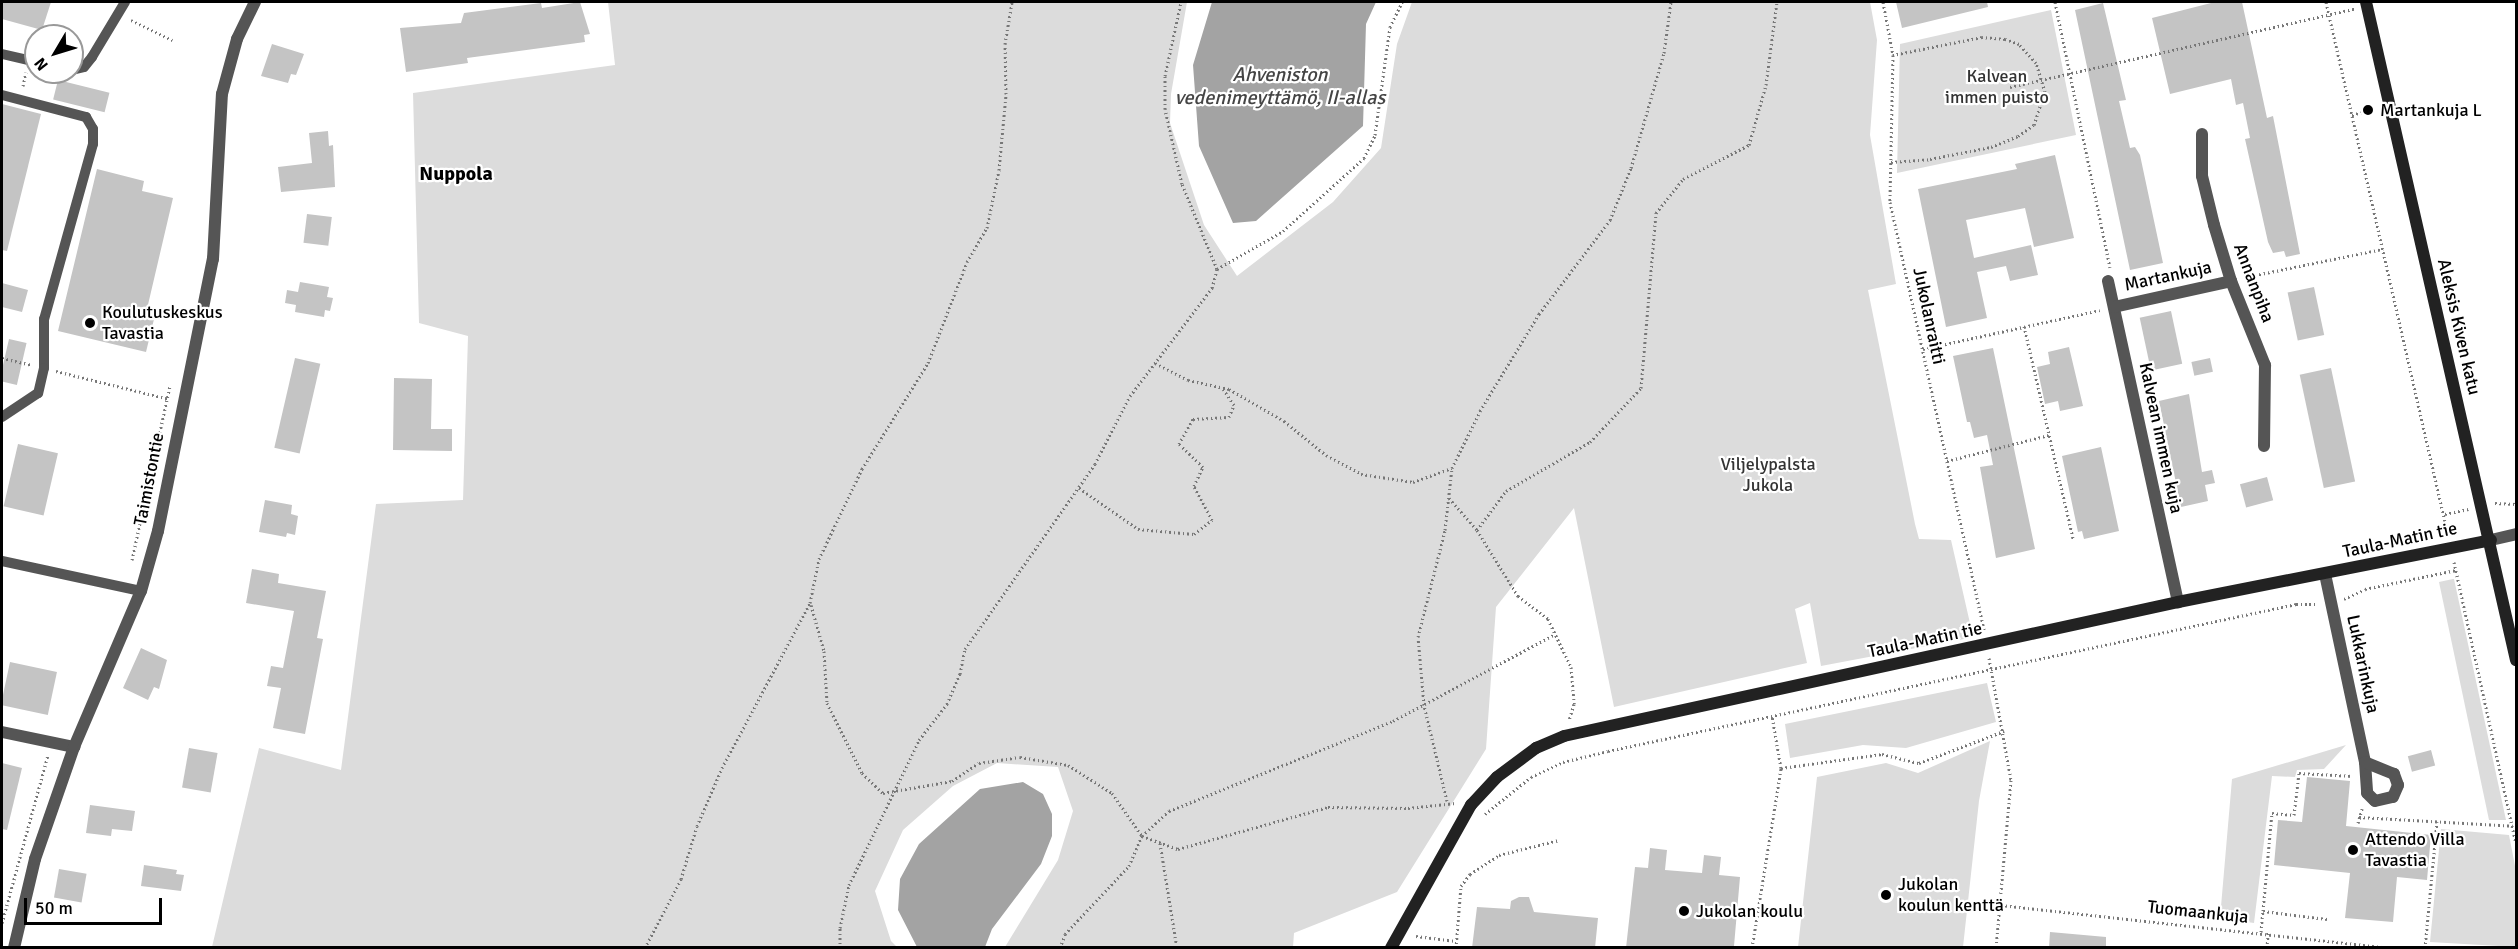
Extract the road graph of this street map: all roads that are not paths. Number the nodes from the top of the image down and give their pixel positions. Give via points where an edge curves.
1 (125, 2) edge
2 (255, 2) edge
3 (2366, 2) edge
4 (2, 54) edge
5 (24, 59) edge
6 (84, 67) edge
7 (2, 95) edge
8 (2202, 134) dead end
9 (2108, 281) road end
10 (2230, 281) junction
11 (2114, 307) junction
12 (2, 417) edge
13 (2264, 446) dead end
14 (2517, 534) edge
15 (2491, 540) junction
16 (2, 561) edge
17 (2325, 574) junction
18 (141, 591) junction
19 (2178, 602) junction
20 (2517, 660) edge
21 (2, 732) edge
22 (74, 747) junction
23 (2366, 762) junction
24 (14, 948) edge
25 (1391, 948) edge

1 - 6 lane
2 - 18 street, Taimistontie via 237,39 222,94 213,259 158,531
3 - 15 street, Aleksis Kiven katu
4 - 5 lane
7 - 12 lane via 86,117 98,145 44,319 44,368 38,393
8 - 10 street, Annanpiha via 2202,176
9 - 11 street, Kalvean immen kuja
10 - 11 street, Martankuja
10 - 13 street, Annanpiha via 2265,364
11 - 19 street, Kalvean immen kuja
14 - 15 street
15 - 17 street, Taula-Matin tie
15 - 20 street, Aleksis Kiven katu
16 - 18 lane
17 - 19 street, Taula-Matin tie
17 - 23 street, Lukkarinkuja
18 - 22 street, Taimistontie
19 - 25 street, Taula-Matin tie via 1564,736 1528,753 1497,777 1471,806
21 - 22 street
22 - 24 street, Taimistontie via 35,859
23 - 23 street, Lukkarinkuja via 2367,793 2375,801 2393,797 2398,785 2394,774

